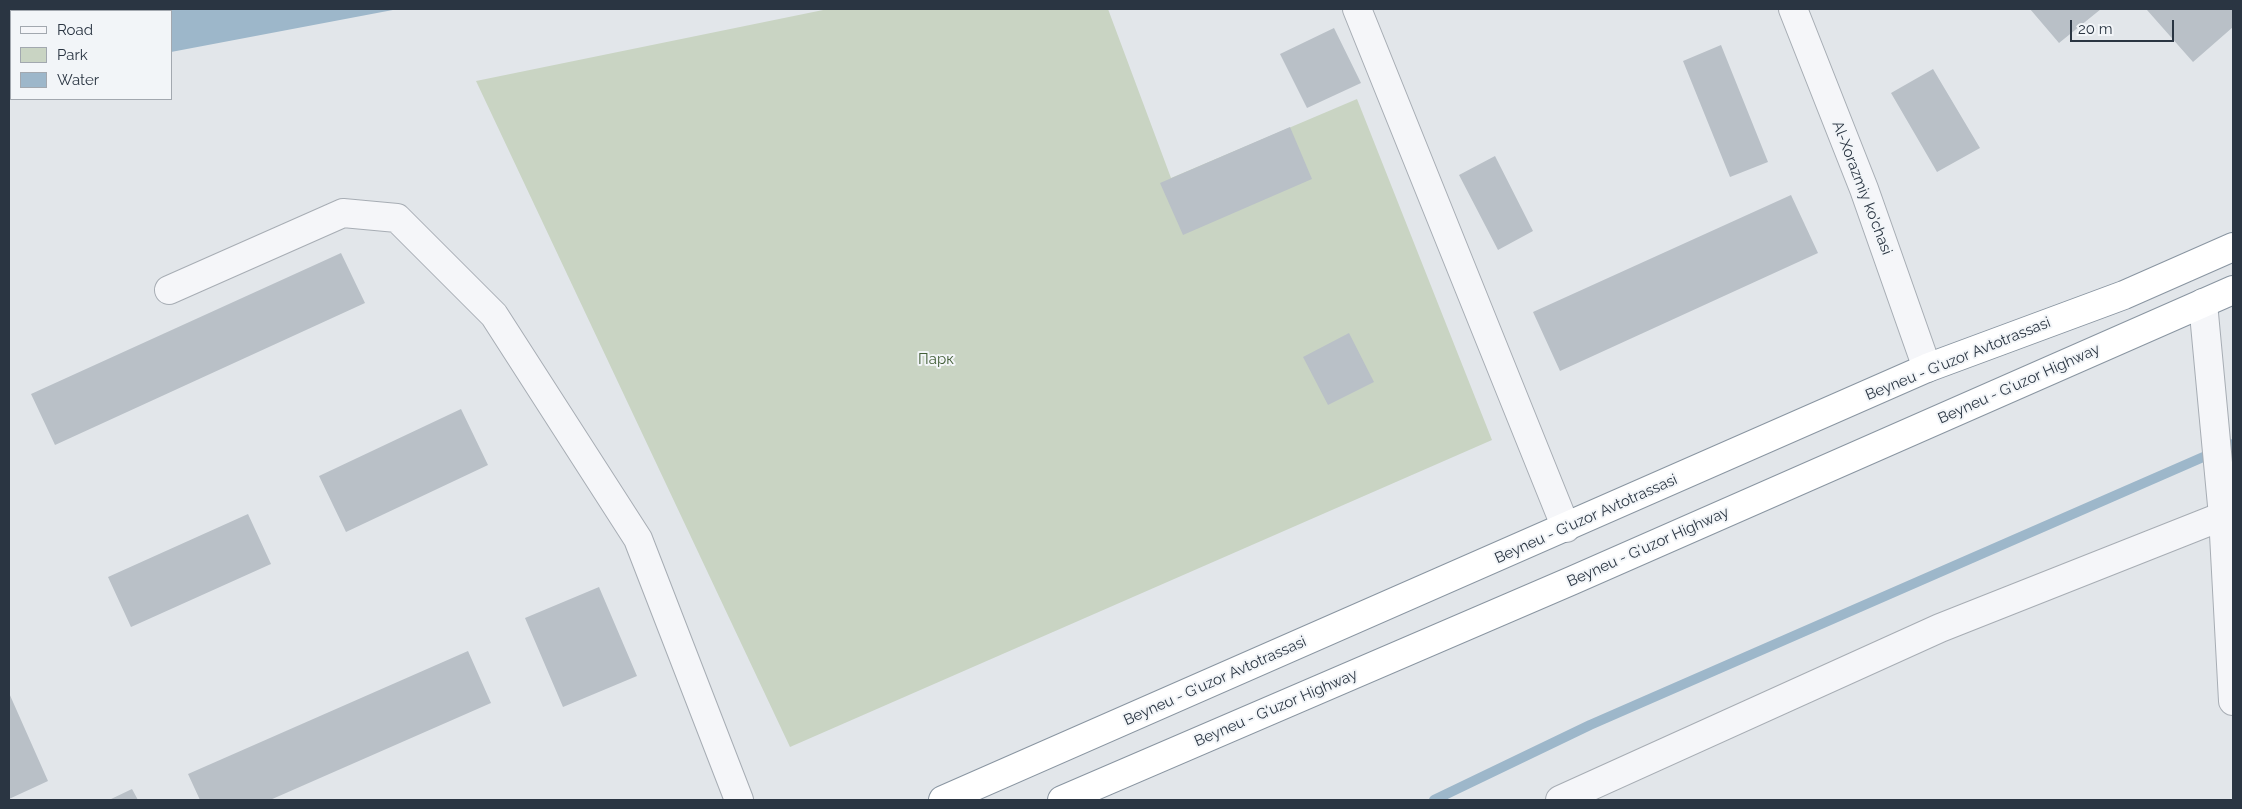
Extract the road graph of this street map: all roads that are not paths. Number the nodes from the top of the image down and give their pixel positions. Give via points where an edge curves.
1 (1358, 9) edge
2 (1793, 9) edge
3 (2233, 247) edge
4 (169, 290) dead end
5 (2233, 290) edge
6 (2203, 303) junction
7 (1928, 368) junction
8 (2226, 481) edge
9 (2223, 516) junction
10 (1566, 528) junction
11 (2233, 701) edge
12 (739, 800) edge
13 (943, 800) edge
14 (1062, 800) edge
15 (1560, 800) edge

1 - 10 street
2 - 7 street, Al-Xorazmiy ko'chasi via 1864,189
3 - 7 highway, Beyneu - G'uzor Avtotrassasi via 2124,295
4 - 12 street via 343,213 397,218 494,314 638,540
5 - 6 highway, Beyneu - G'uzor Highway
6 - 8 street via 2212,394
6 - 14 highway, Beyneu - G'uzor Highway
7 - 10 highway, Beyneu - G'uzor Avtotrassasi
8 - 9 street
9 - 11 street
9 - 15 street via 1940,628
10 - 13 highway, Beyneu - G'uzor Avtotrassasi

